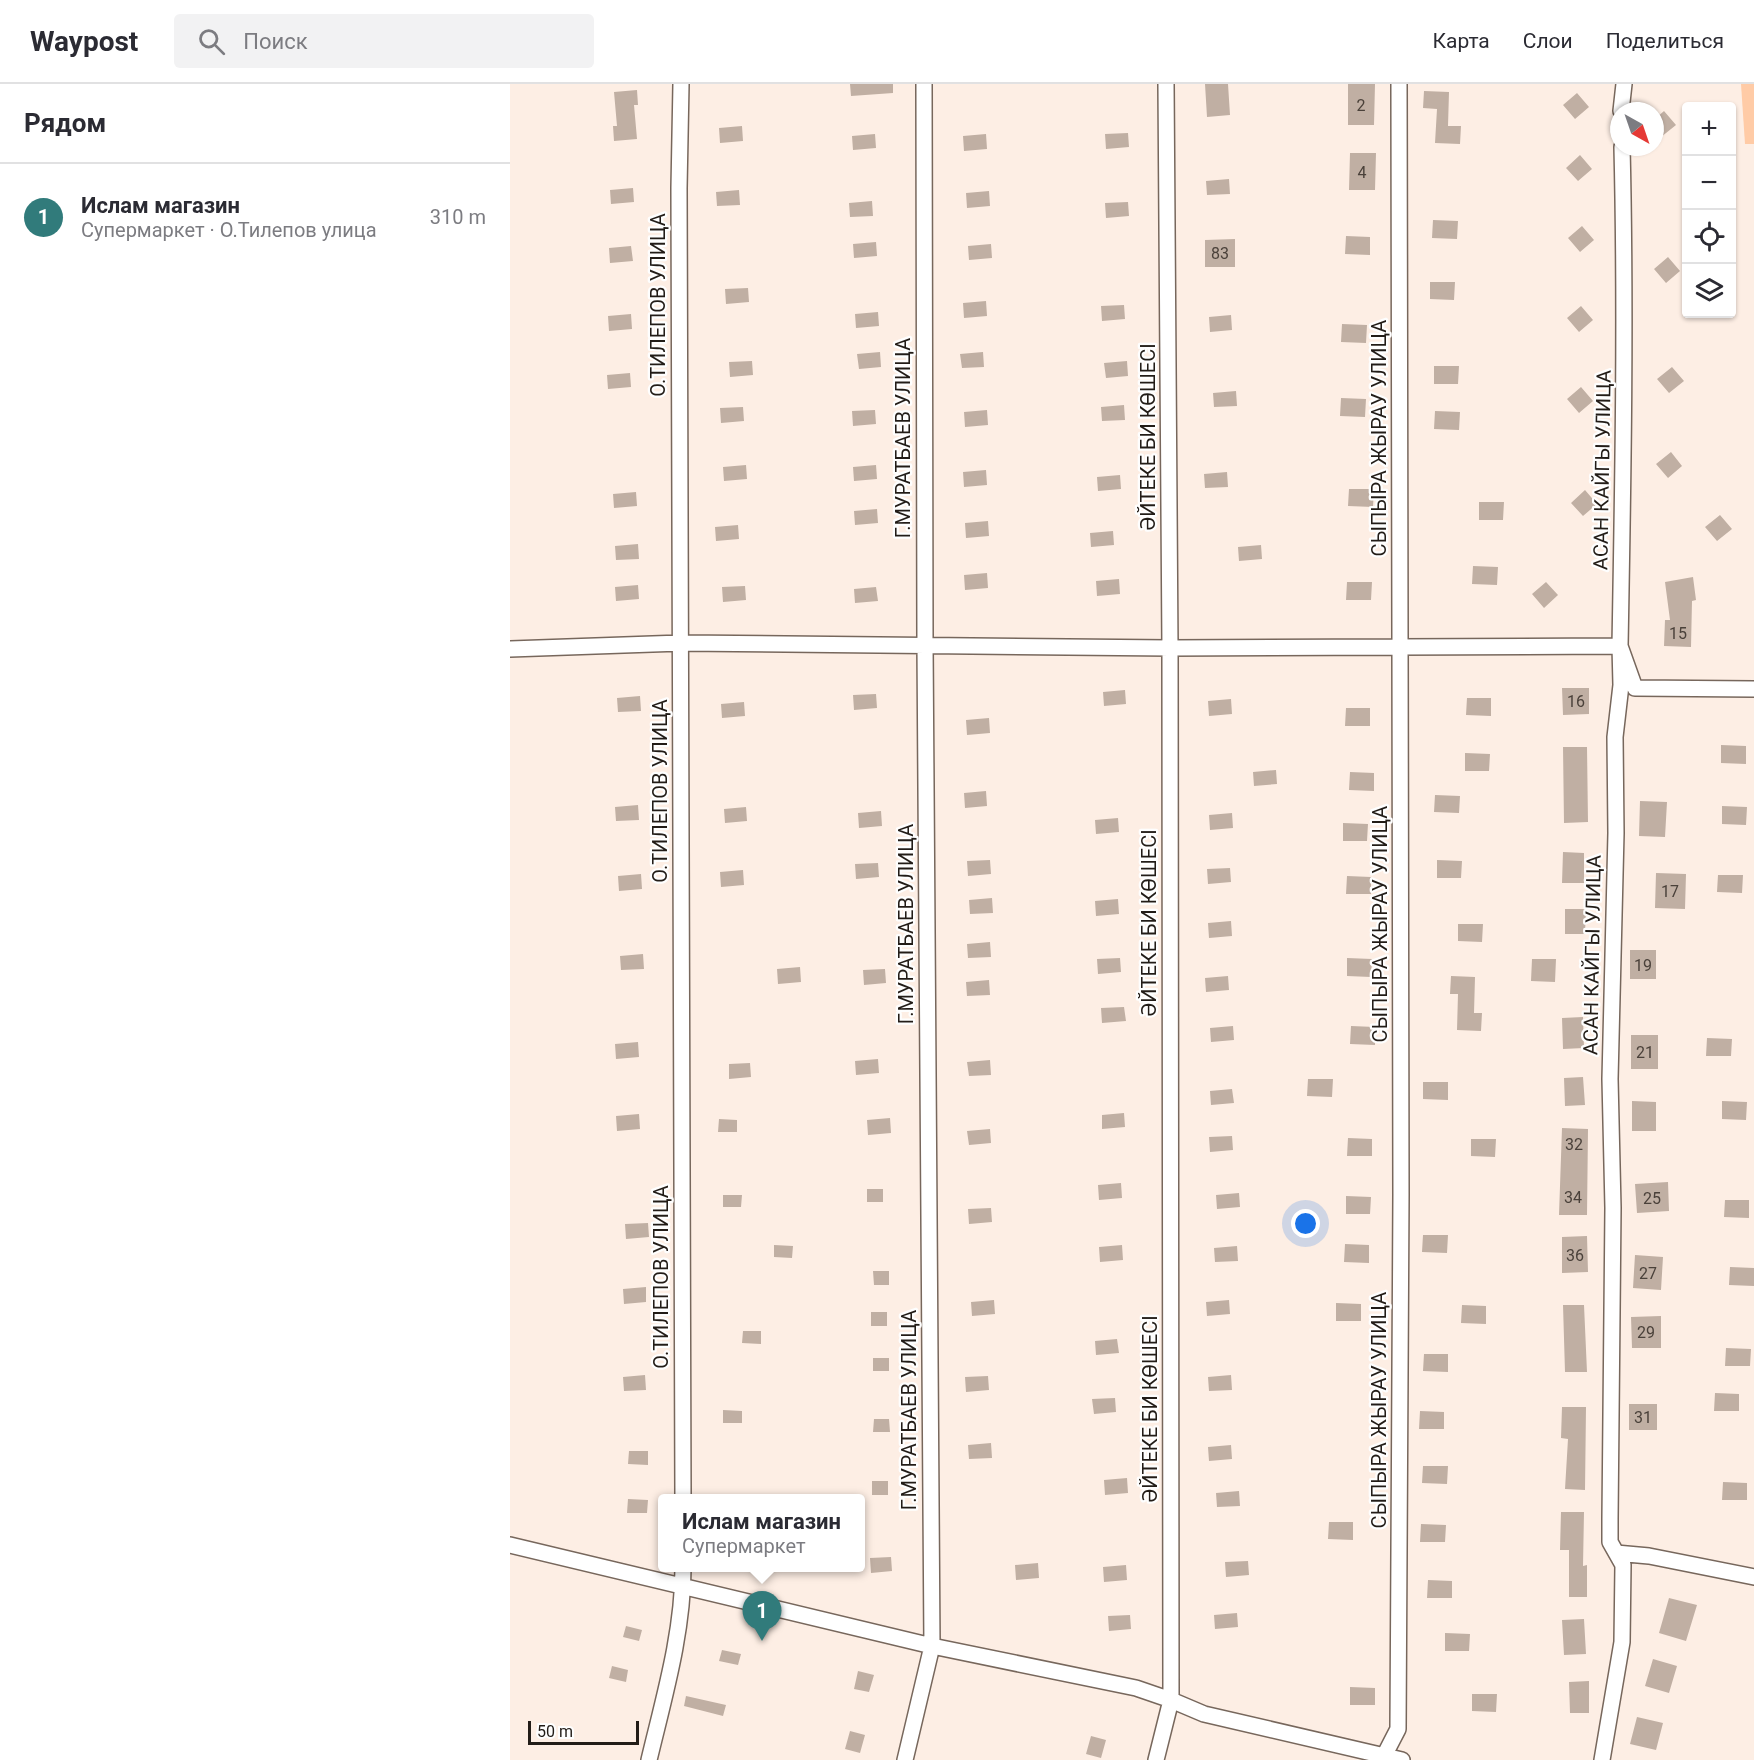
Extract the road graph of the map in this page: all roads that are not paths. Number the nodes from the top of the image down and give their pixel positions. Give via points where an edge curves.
1 (681, 84) edge
2 (924, 84) edge
3 (1166, 84) edge
4 (1399, 84) edge
5 (1624, 84) edge
6 (1623, 102) edge
7 (1622, 156) edge
8 (681, 643) junction
9 (925, 644) junction
10 (1620, 646) junction
11 (1400, 647) junction
12 (1170, 648) junction
13 (510, 650) edge
14 (1754, 689) edge
15 (683, 1494) edge
16 (510, 1545) edge
17 (1616, 1553) junction
18 (683, 1572) edge
19 (1754, 1577) edge
20 (683, 1586) junction
21 (932, 1646) junction
22 (1171, 1700) junction
23 (1382, 1758) edge
24 (649, 1760) edge
25 (905, 1760) edge
26 (1156, 1760) edge
27 (1402, 1760) edge
28 (1602, 1760) edge

1 - 8 street, О.ТИЛЕПОВ УЛИЦА
2 - 9 street, Г.МУРАТБАЕВ УЛИЦА
3 - 12 street, ӘЙТЕКЕ БИ КӨШЕСІ
4 - 11 street, СЫПЫРА ЖЫРАУ УЛИЦА
5 - 6 street
7 - 10 street, АСАН КАЙГЫ УЛИЦА via 1625,379
8 - 9 street
8 - 13 street
8 - 15 street, О.ТИЛЕПОВ УЛИЦА
9 - 12 street
9 - 21 street, Г.МУРАТБАЕВ УЛИЦА
10 - 11 street
10 - 14 street via 1635,688
10 - 17 street, АСАН КАЙГЫ УЛИЦА via 1610,1079 1610,1542
11 - 12 street
11 - 23 street, СЫПЫРА ЖЫРАУ УЛИЦА via 1398,1729
12 - 22 street, ӘЙТЕКЕ БИ КӨШЕСІ
16 - 20 street
17 - 19 street
17 - 28 street, АСАН КАЙГЫ УЛИЦА via 1623,1564 1622,1642
18 - 20 street
20 - 21 street
20 - 24 street via 677,1644
21 - 22 street via 1136,1688
21 - 25 street, Г.МУРАТБАЕВ УЛИЦА
22 - 23 street via 1204,1714
22 - 26 street, ӘЙТЕКЕ БИ КӨШЕСІ
23 - 27 street

